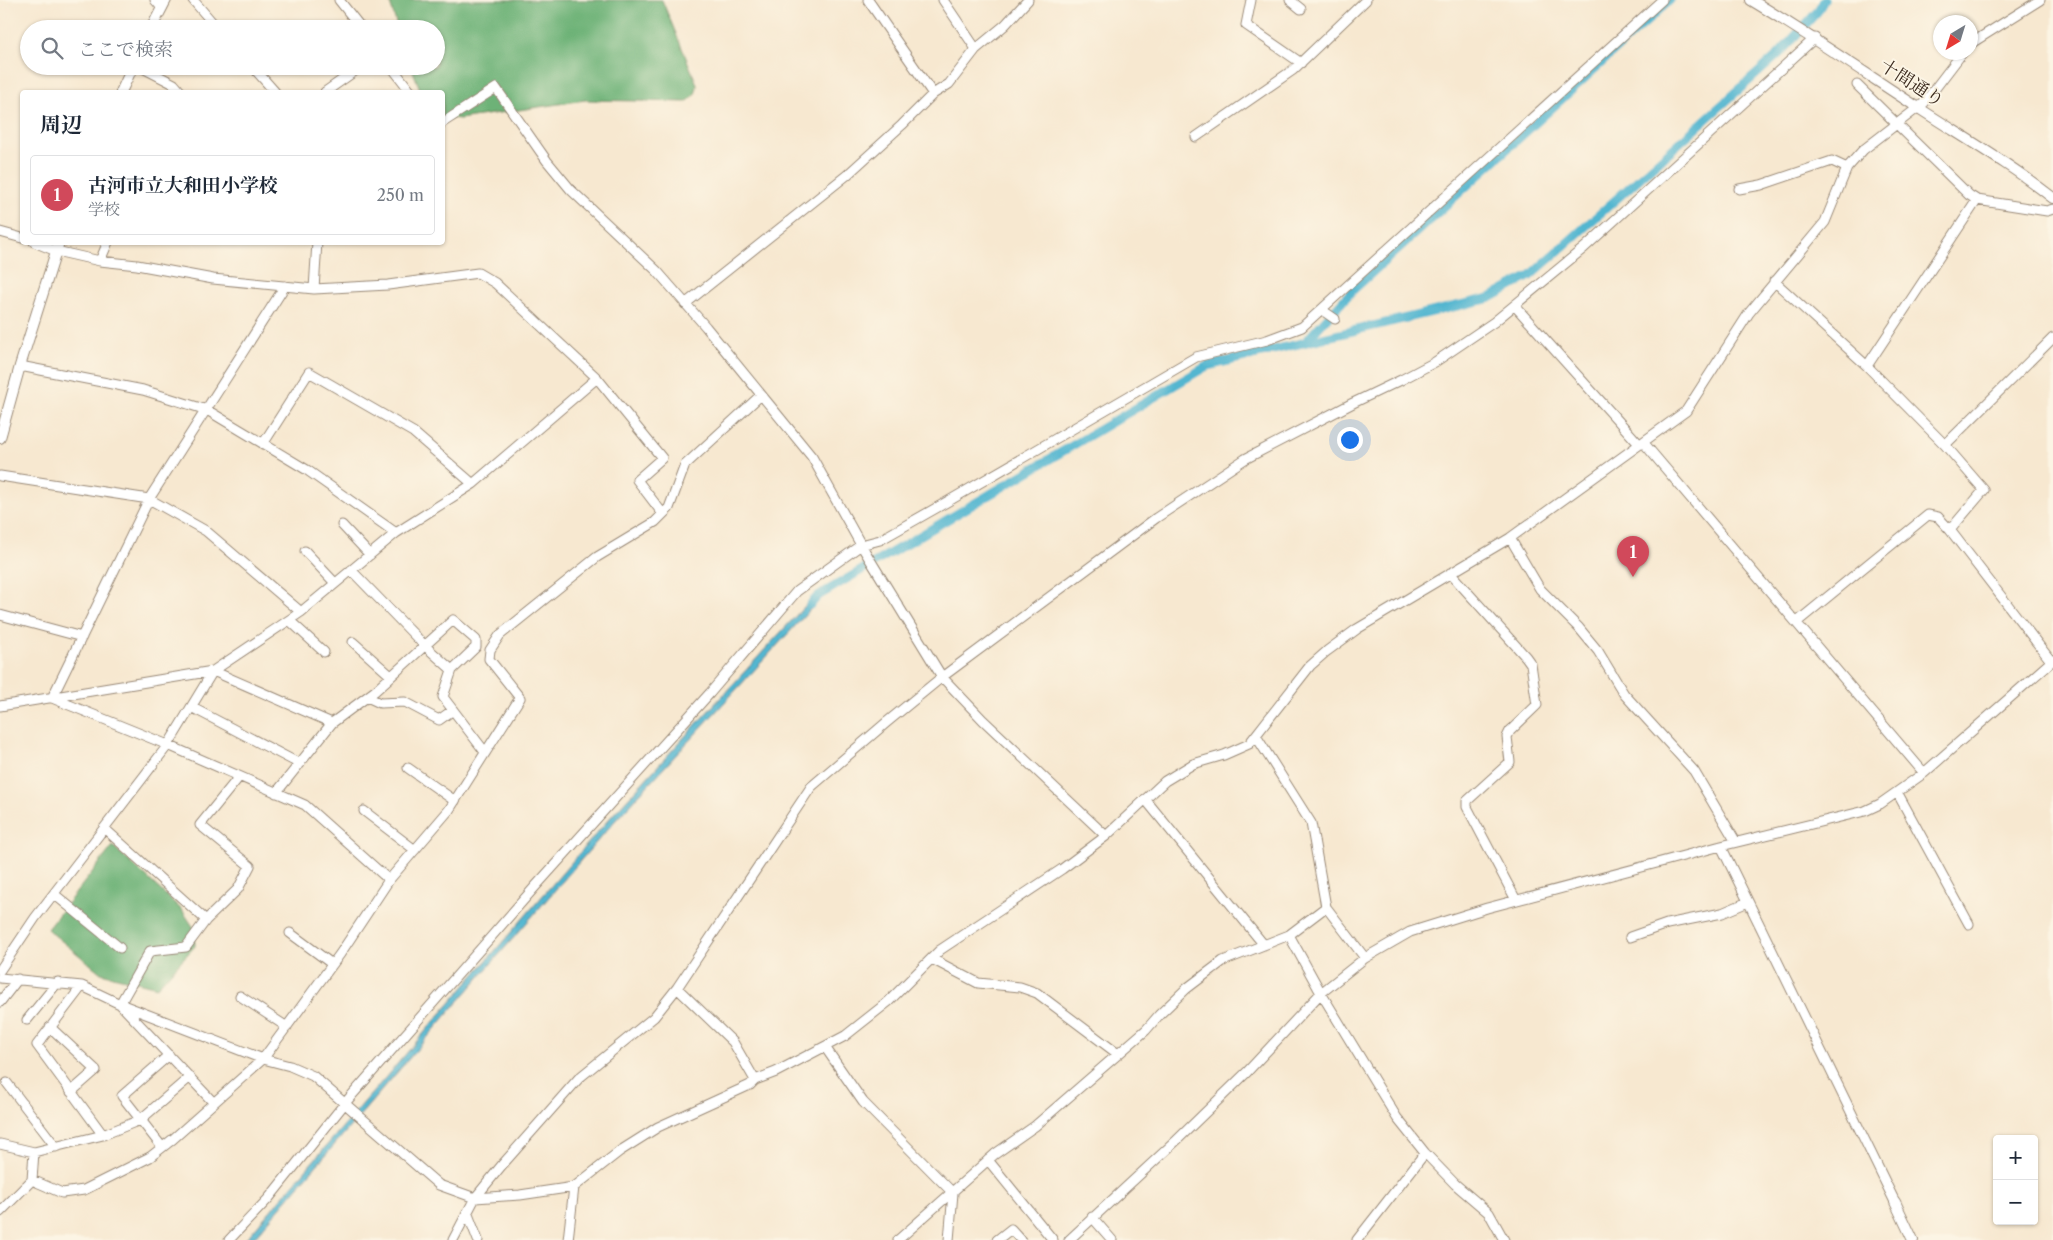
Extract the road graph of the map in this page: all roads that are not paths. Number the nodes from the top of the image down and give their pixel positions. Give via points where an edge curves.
1 (193, 0) edge
2 (340, 0) edge
3 (868, 0) edge
4 (943, 0) edge
5 (1028, 0) edge
6 (1251, 0) edge
7 (1290, 0) edge
8 (1366, 0) edge
9 (1662, 0) edge
10 (1751, 0) edge
11 (2040, 0) edge
12 (161, 3) edge
13 (1302, 9) dead end
14 (154, 20) edge
15 (210, 20) edge
16 (355, 20) edge
17 (1812, 36) junction
18 (1978, 39) edge
19 (976, 49) junction
20 (1957, 60) edge
21 (1301, 63) junction
22 (129, 75) edge
23 (156, 75) edge
24 (260, 75) edge
25 (353, 75) edge
26 (398, 75) edge
27 (1857, 85) dead end
28 (339, 89) edge
29 (122, 90) edge
30 (179, 90) edge
31 (273, 90) edge
32 (409, 90) edge
33 (933, 94) junction
34 (1918, 107) junction
35 (445, 121) edge
36 (1896, 124) junction
37 (1196, 138) dead end
38 (1847, 168) junction
39 (1739, 189) dead end
40 (2053, 198) edge
41 (1977, 200) junction
42 (2053, 209) edge
43 (0, 232) edge
44 (20, 237) edge
45 (107, 245) edge
46 (317, 245) edge
47 (58, 247) edge
48 (100, 262) junction
49 (1774, 282) junction
50 (285, 286) junction
51 (314, 289) junction
52 (685, 304) junction
53 (1515, 306) junction
54 (1322, 310) junction
55 (1335, 319) dead end
56 (2053, 338) edge
57 (20, 366) junction
58 (1867, 366) junction
59 (597, 378) junction
60 (761, 395) junction
61 (206, 410) junction
62 (0, 438) edge
63 (1641, 443) junction
64 (264, 444) junction
65 (1944, 445) junction
66 (0, 476) edge
67 (474, 484) junction
68 (149, 499) junction
69 (663, 514) junction
70 (342, 525) dead end
71 (1950, 530) junction
72 (396, 533) junction
73 (1510, 538) junction
74 (861, 546) junction
75 (305, 551) dead end
76 (370, 555) junction
77 (351, 570) junction
78 (1450, 573) junction
79 (335, 583) junction
80 (301, 612) junction
81 (0, 615) edge
82 (289, 620) junction
83 (1797, 622) junction
84 (82, 637) junction
85 (353, 642) dead end
86 (424, 646) junction
87 (324, 652) dead end
88 (2052, 661) edge
89 (452, 670) junction
90 (213, 671) junction
91 (391, 676) junction
92 (942, 677) junction
93 (367, 697) junction
94 (52, 698) junction
95 (0, 706) edge
96 (191, 707) junction
97 (453, 710) junction
98 (332, 724) junction
99 (1256, 736) junction
100 (168, 745) junction
101 (485, 752) junction
102 (300, 764) junction
103 (408, 768) dead end
104 (1924, 773) junction
105 (239, 776) junction
106 (1897, 792) junction
107 (276, 793) junction
108 (1145, 799) junction
109 (455, 801) junction
110 (364, 810) dead end
111 (104, 828) junction
112 (1106, 836) junction
113 (1736, 842) junction
114 (1721, 846) junction
115 (415, 850) junction
116 (389, 880) junction
117 (54, 894) junction
118 (1516, 900) junction
119 (1748, 902) junction
120 (1326, 907) junction
121 (206, 920) junction
122 (1969, 924) dead end
123 (290, 933) dead end
124 (1289, 936) junction
125 (1630, 937) dead end
126 (1264, 945) junction
127 (120, 948) dead end
128 (1365, 958) junction
129 (932, 959) junction
130 (332, 964) junction
131 (0, 970) edge
132 (0, 978) edge
133 (18, 979) junction
134 (58, 982) junction
135 (82, 986) junction
136 (677, 988) junction
137 (1321, 993) junction
138 (240, 996) dead end
139 (0, 1002) edge
140 (120, 1004) junction
141 (27, 1020) dead end
142 (50, 1027) junction
143 (288, 1027) junction
144 (825, 1048) junction
145 (1118, 1054) junction
146 (169, 1055) junction
147 (263, 1059) junction
148 (190, 1077) junction
149 (755, 1080) junction
150 (7, 1083) dead end
151 (71, 1092) junction
152 (213, 1102) junction
153 (345, 1103) junction
154 (142, 1118) junction
155 (103, 1135) junction
156 (0, 1144) edge
157 (56, 1147) junction
158 (162, 1147) junction
159 (34, 1152) junction
160 (1425, 1153) junction
161 (988, 1160) junction
162 (32, 1180) junction
163 (574, 1186) junction
164 (953, 1193) junction
165 (475, 1198) junction
166 (1895, 1202) joint
167 (0, 1212) edge
168 (467, 1212) junction
169 (1092, 1217) junction
170 (229, 1240) edge
171 (453, 1240) edge
172 (478, 1240) edge
173 (568, 1240) edge
174 (898, 1240) edge
175 (949, 1240) edge
176 (997, 1240) edge
177 (1021, 1240) edge
178 (1053, 1240) edge
179 (1069, 1240) edge
180 (1112, 1240) edge
181 (1357, 1240) edge
182 (1504, 1240) edge
183 (1913, 1240) edge

1 - 15 street
2 - 16 street
3 - 33 street
4 - 19 street
5 - 19 street
6 - 21 street via 1246,25
7 - 13 street
8 - 21 street
9 - 54 street
10 - 17 street, 十間通り
11 - 18 street
12 - 14 street
17 - 34 street, 十間通り
17 - 53 street via 1584,248
19 - 33 street via 949,84
20 - 34 street via 1936,90
21 - 37 street
22 - 29 street
23 - 30 street
24 - 31 street
25 - 28 street
26 - 32 street
27 - 36 street
33 - 52 street via 847,174
34 - 36 street
34 - 40 street, 十間通り via 1995,155
35 - 52 street via 496,88 547,162 657,271
36 - 38 street via 1863,150
36 - 41 street
38 - 39 street via 1832,162
38 - 49 street via 1825,222
41 - 42 street
41 - 58 street
43 - 44 street
45 - 48 street
46 - 51 street
47 - 48 street
47 - 57 street
48 - 50 street
49 - 58 street
49 - 63 street via 1749,313 1686,411
50 - 51 street
50 - 61 street
51 - 59 street via 388,285 478,273 495,284
52 - 60 street
53 - 63 street
53 - 92 street via 1434,362 1237,464 1156,518
54 - 55 street
54 - 74 street via 1302,327 1268,340 1196,357 880,540
56 - 65 street
57 - 61 street via 143,390
57 - 62 street
58 - 65 street
59 - 67 street
59 - 69 street via 662,458 637,480
60 - 69 street via 685,465 669,508
60 - 74 street via 812,457
61 - 64 street
61 - 68 street
63 - 73 street
63 - 83 street
64 - 67 street via 309,372 413,432
64 - 72 street
65 - 71 street via 1984,490
66 - 68 street
67 - 72 street
68 - 80 street via 206,531
68 - 84 street
69 - 101 street via 597,556 500,635 490,650 489,659 520,698
70 - 76 street
71 - 83 street via 1938,517 1928,515
71 - 88 street
72 - 76 street
73 - 78 street
73 - 113 street via 1540,589 1594,646 1624,694 1694,771
74 - 92 street
74 - 153 street via 797,591
75 - 79 street
76 - 77 street
77 - 79 street
77 - 86 street
78 - 99 street via 1357,629 1327,651 1310,666
78 - 118 street via 1531,664 1537,705 1510,731 1507,738 1510,762 1467,801 1467,807
79 - 80 street
80 - 82 street
81 - 84 street
82 - 87 street
82 - 90 street
83 - 104 street
84 - 94 street
85 - 91 street
86 - 89 street
86 - 89 street via 453,620 476,640 476,647
86 - 91 street
88 - 104 street
89 - 97 street via 443,697
90 - 94 street
90 - 96 street
90 - 98 street
91 - 93 street
92 - 112 street
92 - 136 street via 811,787
93 - 97 street via 380,703 406,702 439,720
93 - 98 street
94 - 95 street
94 - 100 street
96 - 100 street
96 - 102 street
97 - 101 street
98 - 102 street
99 - 108 street via 1243,748 1193,764 1165,781
99 - 120 street via 1311,823
100 - 105 street
100 - 111 street
101 - 109 street
102 - 107 street
103 - 109 street
104 - 106 street
105 - 107 street
105 - 121 street via 200,826 250,866 238,889
106 - 113 street via 1864,812
106 - 122 street
107 - 116 street via 305,806
108 - 112 street
108 - 126 street
109 - 115 street
110 - 115 street
111 - 117 street
111 - 121 street
112 - 129 street via 940,950
113 - 114 street
114 - 118 street
114 - 119 street
115 - 116 street
116 - 130 street
117 - 127 street
117 - 131 street
118 - 128 street via 1410,932
119 - 125 street via 1722,913 1667,924
119 - 166 street
120 - 124 street
120 - 128 street
121 - 140 street via 186,947 150,951
123 - 130 street
124 - 126 street
124 - 137 street
126 - 145 street via 1223,961 1186,989
128 - 137 street
129 - 144 street via 888,1002
129 - 145 street via 978,983 1037,993
130 - 143 street
132 - 133 street
133 - 134 street
133 - 139 street
134 - 135 street
134 - 141 street
135 - 140 street
135 - 142 street
136 - 149 street via 733,1042
136 - 165 street via 654,1017 579,1078
137 - 160 street via 1397,1118
137 - 169 street via 1247,1072
138 - 143 street
140 - 146 street
140 - 147 street
142 - 151 street via 37,1045
142 - 151 street via 96,1070
143 - 147 street
144 - 149 street
144 - 164 street via 863,1102
145 - 161 street via 1035,1126
146 - 148 street
146 - 154 street via 122,1096
147 - 152 street
147 - 153 street via 313,1076
148 - 152 street
148 - 154 street
149 - 163 street via 658,1127
150 - 157 street
151 - 155 street
152 - 158 street
153 - 165 street via 439,1185
153 - 170 street via 269,1198
154 - 155 street
154 - 158 street
155 - 157 street
156 - 159 street
157 - 159 street
158 - 162 street via 150,1157 84,1190 62,1193
159 - 162 street
160 - 181 street
160 - 182 street via 1489,1212
161 - 164 street
161 - 178 street
162 - 167 street
163 - 165 street
163 - 173 street
164 - 174 street
164 - 175 street
165 - 168 street
166 - 183 street
168 - 171 street
168 - 172 street
169 - 179 street
169 - 180 street
176 - 177 street via 1011,1229

